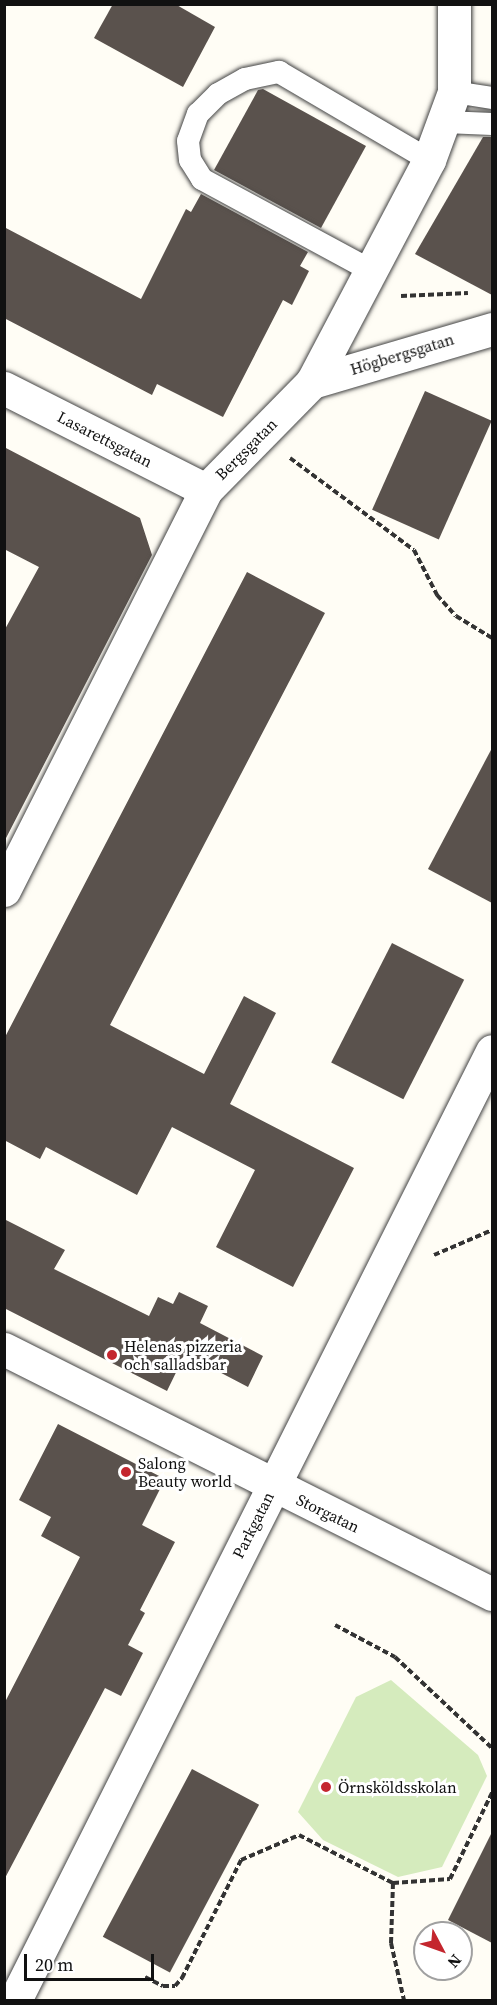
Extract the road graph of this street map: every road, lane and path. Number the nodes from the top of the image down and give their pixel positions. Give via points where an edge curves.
1 (454, 4) edge
2 (492, 98) edge
3 (450, 107) junction
4 (492, 124) edge
5 (429, 160) junction
6 (370, 270) junction
7 (478, 293) dead end
8 (355, 300) junction
9 (492, 329) edge
10 (312, 382) junction
11 (4, 388) edge
12 (260, 436) junction
13 (206, 490) junction
14 (492, 638) edge
15 (4, 890) edge
16 (492, 1051) edge
17 (4, 1349) edge
18 (273, 1486) junction
19 (492, 1594) edge
20 (335, 1625) dead end
21 (492, 1748) edge
22 (492, 1793) edge
23 (393, 1883) junction
24 (145, 1977) dead end
25 (15, 2001) edge
26 (404, 2001) edge

1 - 3 street, Bergsgatan
2 - 3 lane
3 - 4 lane
3 - 5 street, Bergsgatan
5 - 6 street, Bergsgatan
5 - 6 lane via 279,72 245,79 218,94 198,114 189,141 190,160 202,179
6 - 8 street, Bergsgatan
7 - 8 path
8 - 10 street, Bergsgatan
9 - 10 street, Högbergsgatan
10 - 12 street, Bergsgatan
11 - 13 street, Lasarettsgatan
12 - 13 street, Bergsgatan
12 - 14 path via 414,550 437,595 456,616
13 - 15 street, Bergsgatan
16 - 18 street, Parkgatan
17 - 18 street, Storgatan
18 - 19 street, Storgatan
18 - 25 street, Parkgatan
20 - 21 path via 395,1657
22 - 23 path via 450,1879
23 - 24 path via 299,1835 241,1860 175,1986 163,1986
23 - 26 path via 391,1943

